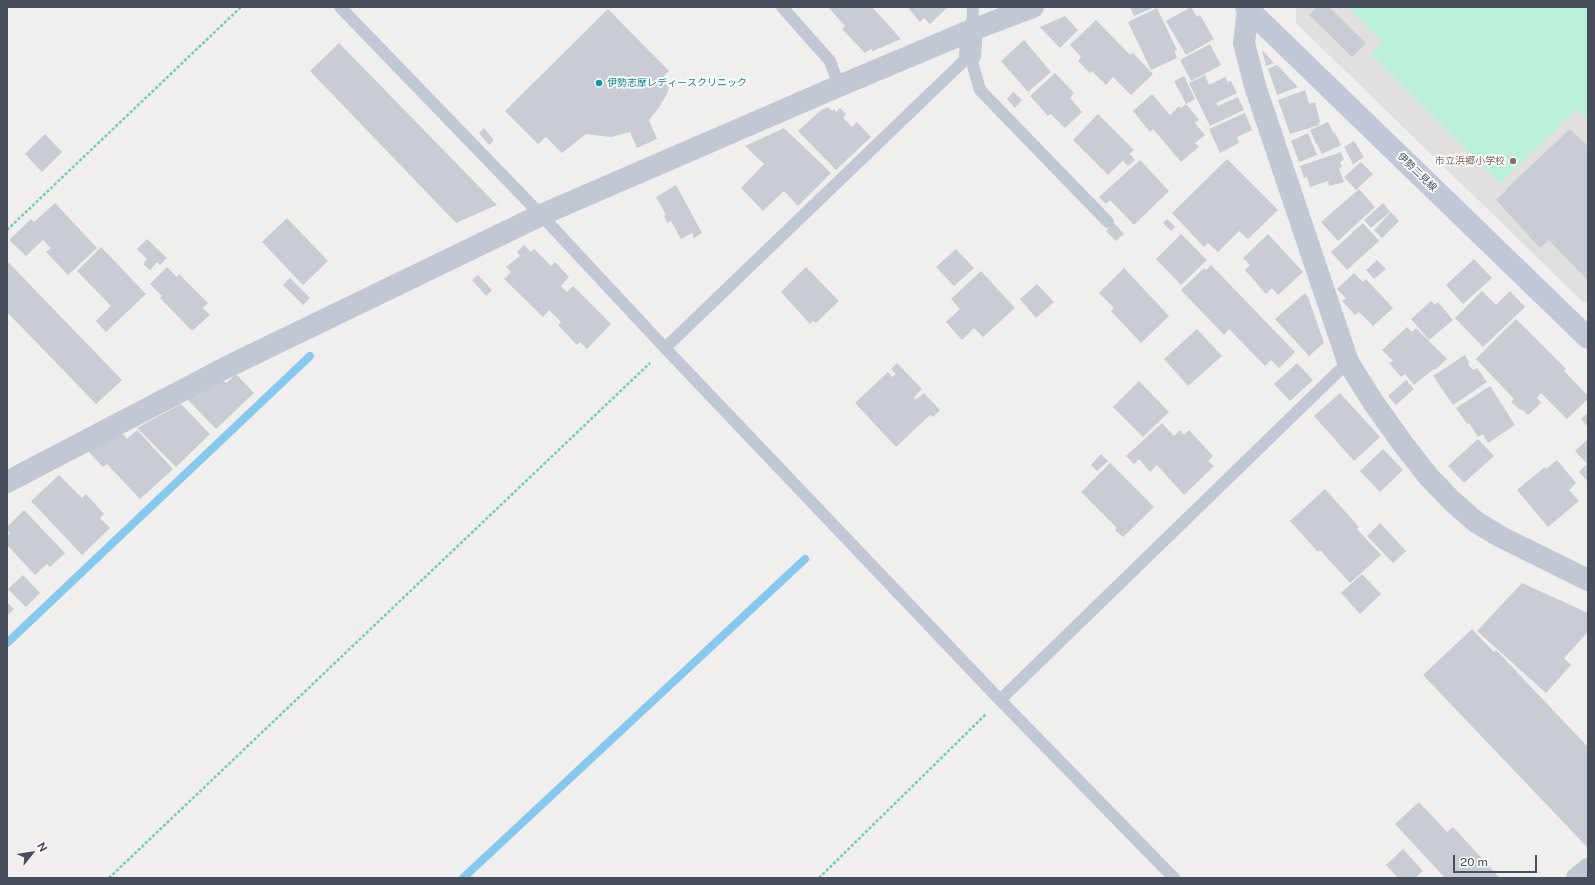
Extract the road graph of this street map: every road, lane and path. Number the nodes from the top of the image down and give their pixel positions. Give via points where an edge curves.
1 (241, 7) edge
2 (340, 7) edge
3 (782, 7) edge
4 (973, 7) edge
5 (1033, 7) edge
6 (1248, 8) edge
7 (972, 30) junction
8 (970, 55) junction
9 (839, 86) junction
10 (541, 216) junction
11 (1108, 222) dead end
12 (7, 230) edge
13 (1588, 338) edge
14 (665, 348) junction
15 (1348, 362) junction
16 (7, 482) edge
17 (1588, 580) edge
18 (1000, 700) junction
19 (1588, 868) edge
20 (109, 878) edge
21 (819, 878) edge
22 (1174, 878) edge
23 (1577, 878) edge

1 - 12 path
2 - 10 lane
3 - 9 lane via 830,61
4 - 7 lane
5 - 7 street
6 - 13 main road, 伊勢二見線
6 - 15 street via 1244,42 1255,86
7 - 8 street
7 - 9 street
8 - 11 lane via 980,90
8 - 14 lane
9 - 10 street
10 - 14 lane
10 - 16 street via 229,366
14 - 18 lane
14 - 20 path
15 - 17 street via 1403,444 1451,500 1476,522
15 - 18 lane
18 - 21 path
18 - 22 lane
19 - 23 street

